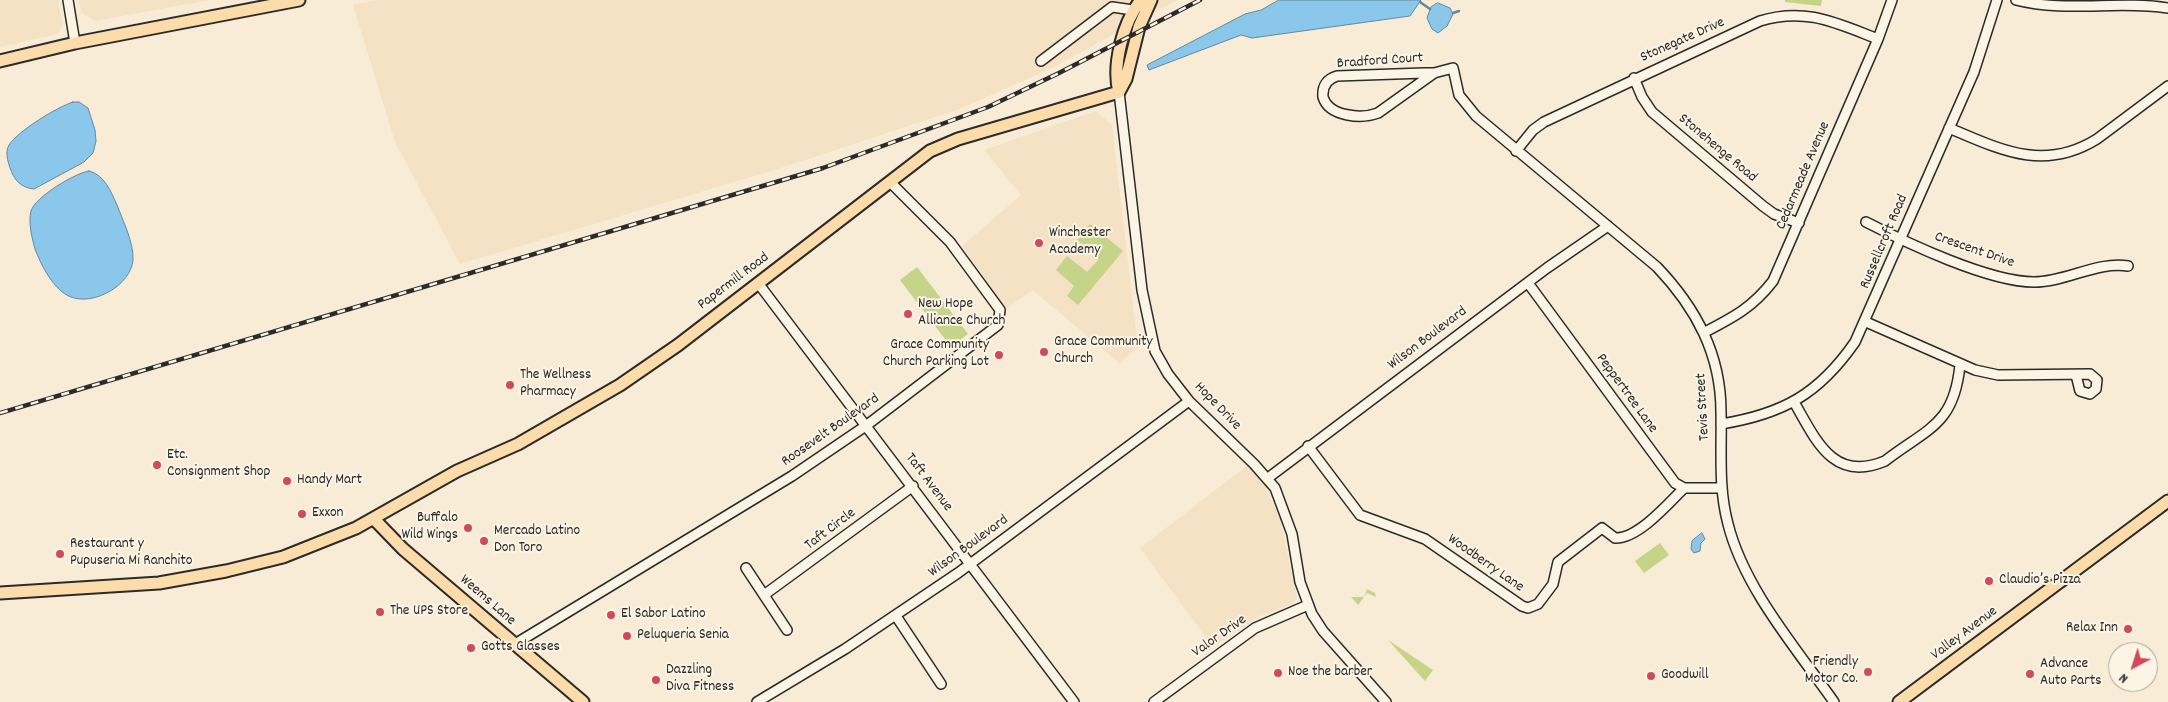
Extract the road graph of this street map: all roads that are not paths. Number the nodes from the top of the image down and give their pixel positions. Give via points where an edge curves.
1 (68, 0) edge
2 (1141, 0) edge
3 (1151, 0) edge
4 (1892, 0) edge
5 (1997, 0) edge
6 (2016, 0) edge
7 (291, 1) edge
8 (2168, 8) edge
9 (1133, 10) junction
10 (1878, 39) junction
11 (76, 43) junction
12 (0, 61) edge
13 (1041, 61) dead end
14 (1453, 68) joint
15 (1434, 73) junction
16 (1634, 78) junction
17 (2168, 86) edge
18 (1119, 92) junction
19 (1949, 128) junction
20 (1516, 151) junction
21 (890, 182) junction
22 (1866, 222) dead end
23 (1799, 223) junction
24 (1608, 226) junction
25 (1901, 240) junction
26 (2128, 266) dead end
27 (1528, 282) junction
28 (758, 283) junction
29 (1866, 322) junction
30 (1705, 332) junction
31 (1960, 365) junction
32 (2076, 375) dead end
33 (1189, 401) junction
34 (1794, 402) junction
35 (1721, 424) junction
36 (867, 425) junction
37 (1308, 446) junction
38 (1268, 478) junction
39 (913, 486) junction
40 (1684, 488) junction
41 (1721, 488) junction
42 (2168, 501) edge
43 (374, 519) junction
44 (971, 564) junction
45 (746, 568) dead end
46 (0, 593) edge
47 (764, 595) junction
48 (1308, 605) junction
49 (896, 616) junction
50 (787, 630) dead end
51 (515, 644) junction
52 (941, 684) dead end
53 (582, 702) edge
54 (757, 702) edge
55 (1074, 702) edge
56 (1154, 702) edge
57 (1386, 702) edge
58 (1834, 702) edge
59 (1899, 702) edge

1 - 11 street
2 - 9 main road
3 - 18 main road
4 - 10 street, Cedarmeade Avenue
5 - 19 street, Russellcroft Road via 1974,72
6 - 8 street via 2056,5 2129,3
7 - 11 main road
9 - 13 street via 1112,7
9 - 18 main road via 1124,34 1117,70
10 - 16 street, Stonegate Drive via 1810,15 1779,16 1760,21
10 - 23 street, Cedarmeade Avenue
11 - 12 main road
14 - 15 street, Bradford Court
14 - 20 street, Tevis Street via 1464,103
15 - 15 street, Bradford Court via 1337,76 1327,81 1323,97 1333,110 1371,116
16 - 20 street, Stonegate Drive via 1544,122
16 - 23 street, Stonehenge Road via 1652,112 1763,206 1774,214
17 - 19 street via 2086,146 2059,155 2031,156 2014,152
18 - 21 main road, Papermill Road via 943,144
18 - 33 street, Hope Drive via 1148,329 1155,351 1168,374
19 - 25 street, Russellcroft Road
20 - 24 street, Tevis Street
21 - 28 main road, Papermill Road
21 - 36 street, Roosevelt Boulevard via 950,242 1001,313 994,328
22 - 25 street, Crescent Drive
23 - 30 street, Cedarmeade Avenue via 1782,264 1763,293 1740,314
24 - 27 street, Wilson Boulevard
24 - 30 street, Tevis Street via 1673,284
25 - 26 street, Crescent Drive via 1994,275 2029,282 2064,278 2108,266
25 - 29 street, Russellcroft Road
27 - 37 street, Wilson Boulevard
27 - 40 street, Peppertree Lane via 1675,483
28 - 36 street, Taft Avenue
28 - 43 main road, Papermill Road via 620,385 536,434 463,468
29 - 31 street
29 - 34 street, Russellcroft Road via 1833,370
30 - 35 street, Tevis Street via 1717,369
31 - 32 street via 1998,375
31 - 34 street via 1954,398 1942,418 1876,465 1856,467 1830,457
33 - 38 street, Hope Drive
33 - 44 street, Wilson Boulevard
34 - 35 street, Russellcroft Road via 1768,414
35 - 41 street, Tevis Street
36 - 39 street, Taft Avenue
36 - 51 street, Roosevelt Boulevard via 774,488
37 - 38 street, Wilson Boulevard
37 - 40 street, Woodberry Lane via 1360,515 1425,539 1528,608 1538,604 1552,584 1558,562 1602,528 1615,538 1627,537
38 - 48 street, Hope Drive via 1280,498 1292,534 1300,582
39 - 44 street, Taft Avenue
39 - 47 street, Taft Circle
40 - 41 street
41 - 58 street, Tevis Street via 1728,524 1748,576
42 - 59 main road, Valley Avenue
43 - 46 main road, Papermill Road via 283,557 226,571 159,583
43 - 51 main road, Weems Lane
44 - 49 street, Wilson Boulevard
44 - 55 street, Taft Avenue
45 - 47 street
47 - 50 street
48 - 56 street, Valor Drive via 1255,628
48 - 57 street, Hope Drive via 1323,630
49 - 52 street
49 - 54 street, Wilson Boulevard
51 - 53 main road, Weems Lane

